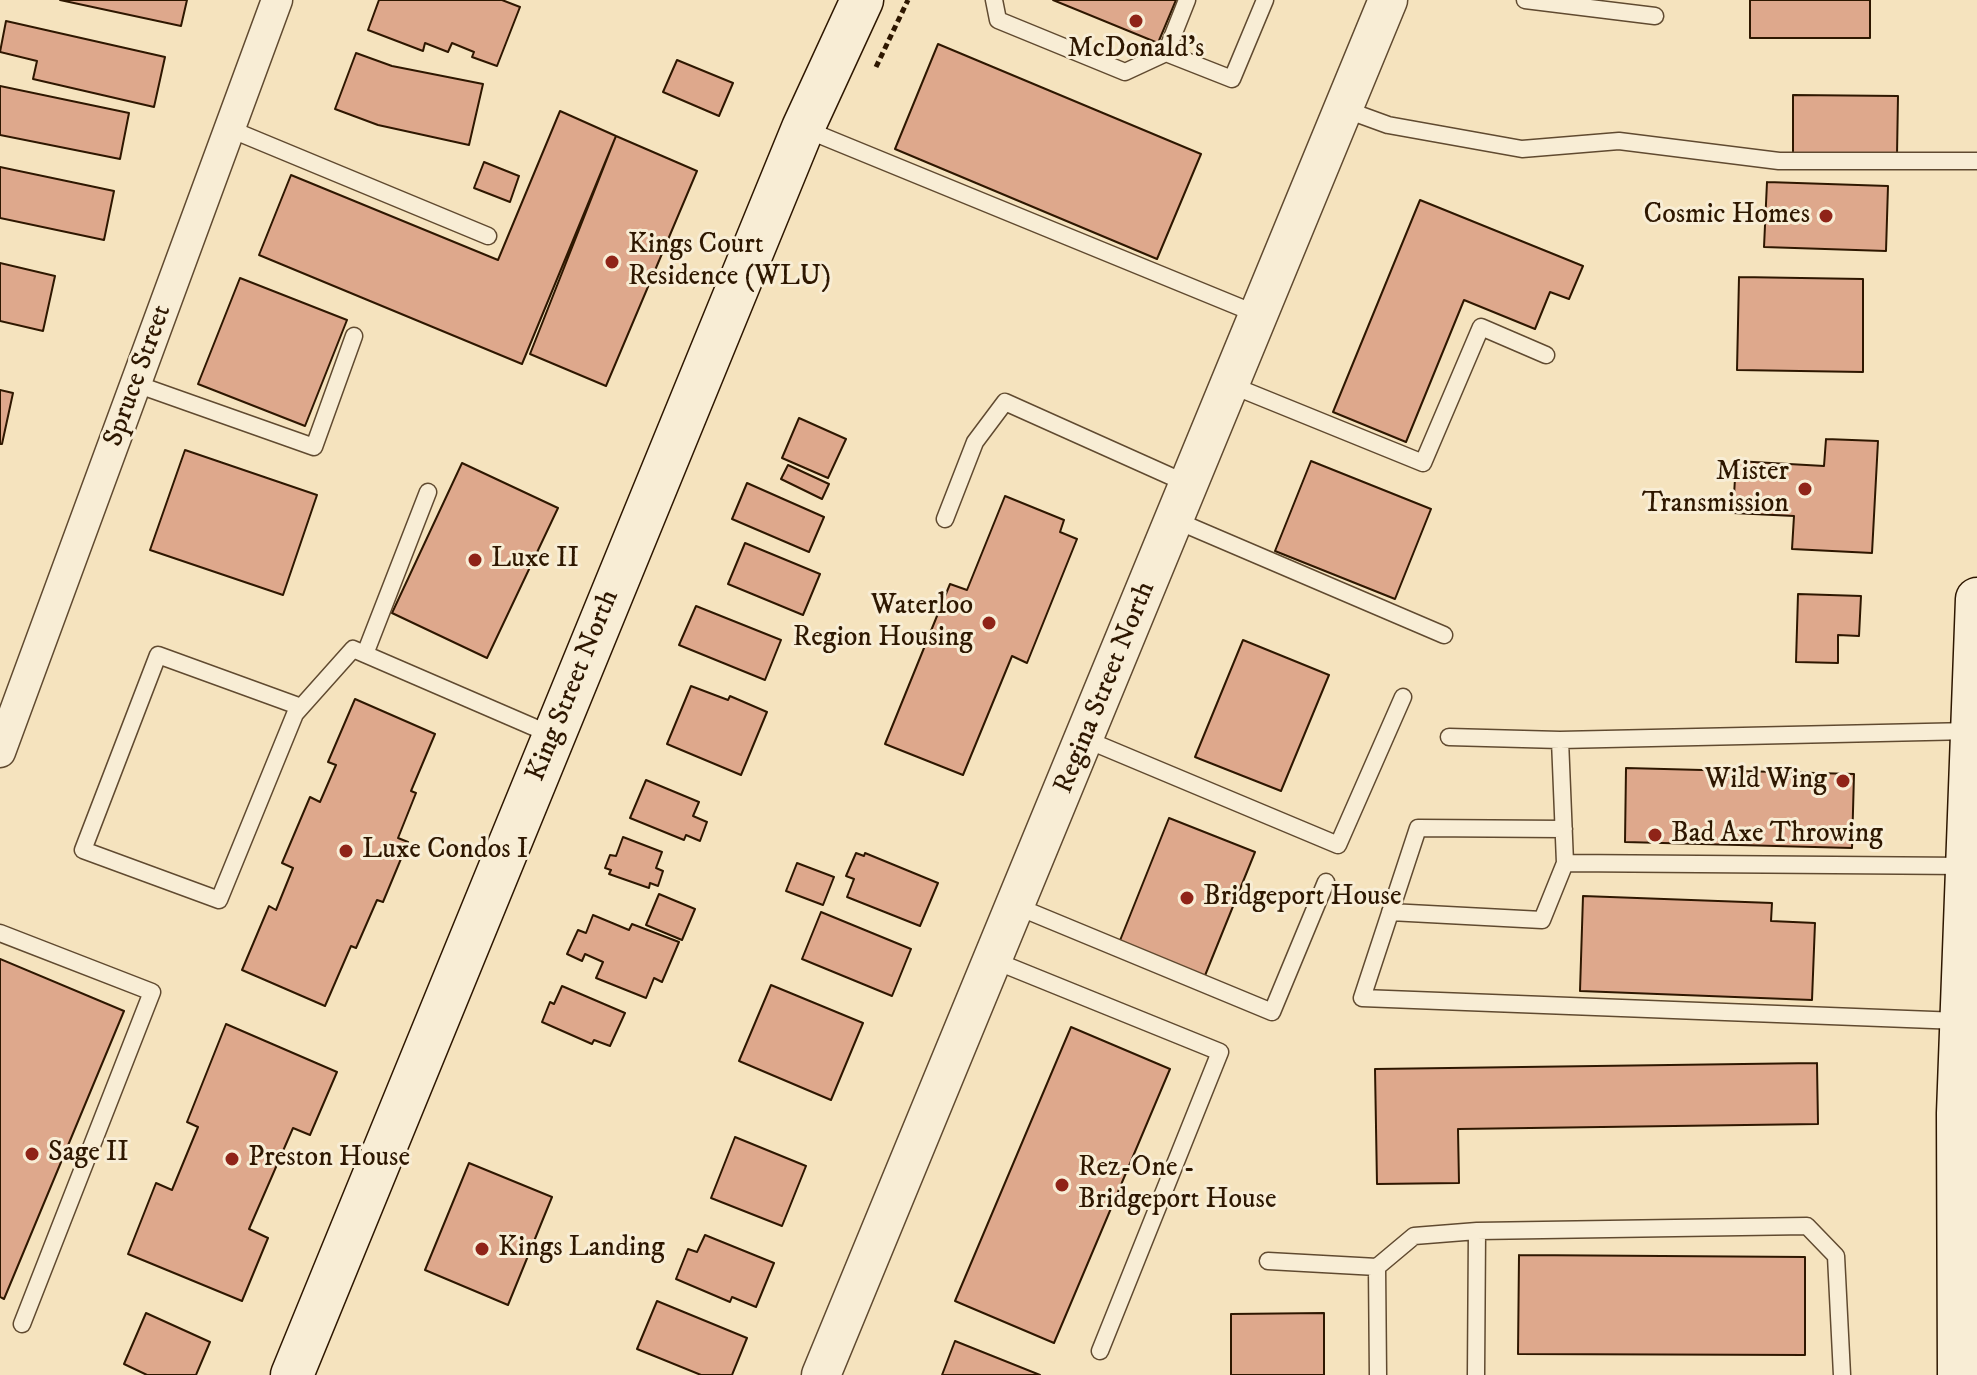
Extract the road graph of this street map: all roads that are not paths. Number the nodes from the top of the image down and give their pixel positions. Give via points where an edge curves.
1 (277, 0) edge
2 (862, 0) edge
3 (994, 0) edge
4 (1187, 0) edge
5 (1265, 0) edge
6 (1388, 0) edge
7 (1525, 0) edge
8 (1655, 16) dead end
9 (1166, 53) junction
10 (1344, 109) junction
11 (803, 128) junction
12 (230, 129) junction
13 (1977, 161) edge
14 (488, 236) dead end
15 (1259, 315) junction
16 (354, 336) dead end
17 (1546, 355) dead end
18 (136, 384) junction
19 (1231, 385) junction
20 (1189, 484) junction
21 (428, 492) dead end
22 (945, 519) dead end
23 (1175, 520) junction
24 (1977, 599) edge
25 (1444, 635) dead end
26 (365, 654) junction
27 (1403, 697) dead end
28 (301, 707) junction
29 (1972, 731) junction
30 (554, 736) junction
31 (1449, 737) dead end
32 (1085, 739) junction
33 (1560, 740) junction
34 (0, 752) edge
35 (1564, 829) junction
36 (1565, 863) junction
37 (1967, 866) junction
38 (1326, 882) dead end
39 (1016, 906) junction
40 (1390, 912) junction
41 (0, 933) edge
42 (993, 960) junction
43 (1961, 1021) junction
44 (1477, 1231) junction
45 (1268, 1261) dead end
46 (1968, 1261) edge
47 (1377, 1267) junction
48 (22, 1324) dead end
49 (1100, 1351) dead end
50 (292, 1375) edge
51 (821, 1375) edge
52 (1378, 1375) edge
53 (1476, 1375) edge
54 (1842, 1375) edge
55 (1959, 1375) edge

1 - 12 street, Spruce Street
2 - 11 main road, King Street North
3 - 9 lane via 998,20 1125,72
4 - 9 lane
5 - 9 lane via 1232,79
6 - 10 street, Regina Street North
7 - 8 lane
10 - 13 lane via 1388,125 1522,149 1619,141 1779,161
10 - 15 street, Regina Street North
11 - 15 lane
11 - 30 main road, King Street North
12 - 14 lane
12 - 18 street, Spruce Street
15 - 19 street, Regina Street North
16 - 18 lane via 314,447
17 - 19 lane via 1481,327 1423,463
18 - 34 street, Spruce Street
19 - 20 street, Regina Street North
20 - 22 lane via 1005,402 975,442
20 - 23 street, Regina Street North
21 - 26 lane
23 - 25 lane
23 - 32 street, Regina Street North
24 - 29 main road
26 - 28 lane via 353,649
26 - 30 lane
27 - 32 lane via 1338,845
28 - 28 lane via 219,900 83,850 158,655
29 - 33 lane
29 - 37 main road
30 - 50 main road, King Street North
31 - 33 lane
32 - 39 street, Regina Street North
33 - 35 lane
35 - 36 lane
35 - 40 lane via 1418,828
36 - 37 lane
36 - 40 lane via 1542,920
37 - 43 main road
38 - 39 lane via 1272,1012
39 - 42 street, Regina Street North
40 - 43 lane via 1362,998
41 - 48 lane via 152,992
42 - 49 lane via 1220,1052
42 - 51 street, Regina Street North
43 - 46 main road via 1958,1113
44 - 47 lane via 1414,1236
44 - 53 lane
44 - 54 lane via 1807,1226 1836,1256
45 - 47 lane
46 - 55 main road
47 - 52 lane

